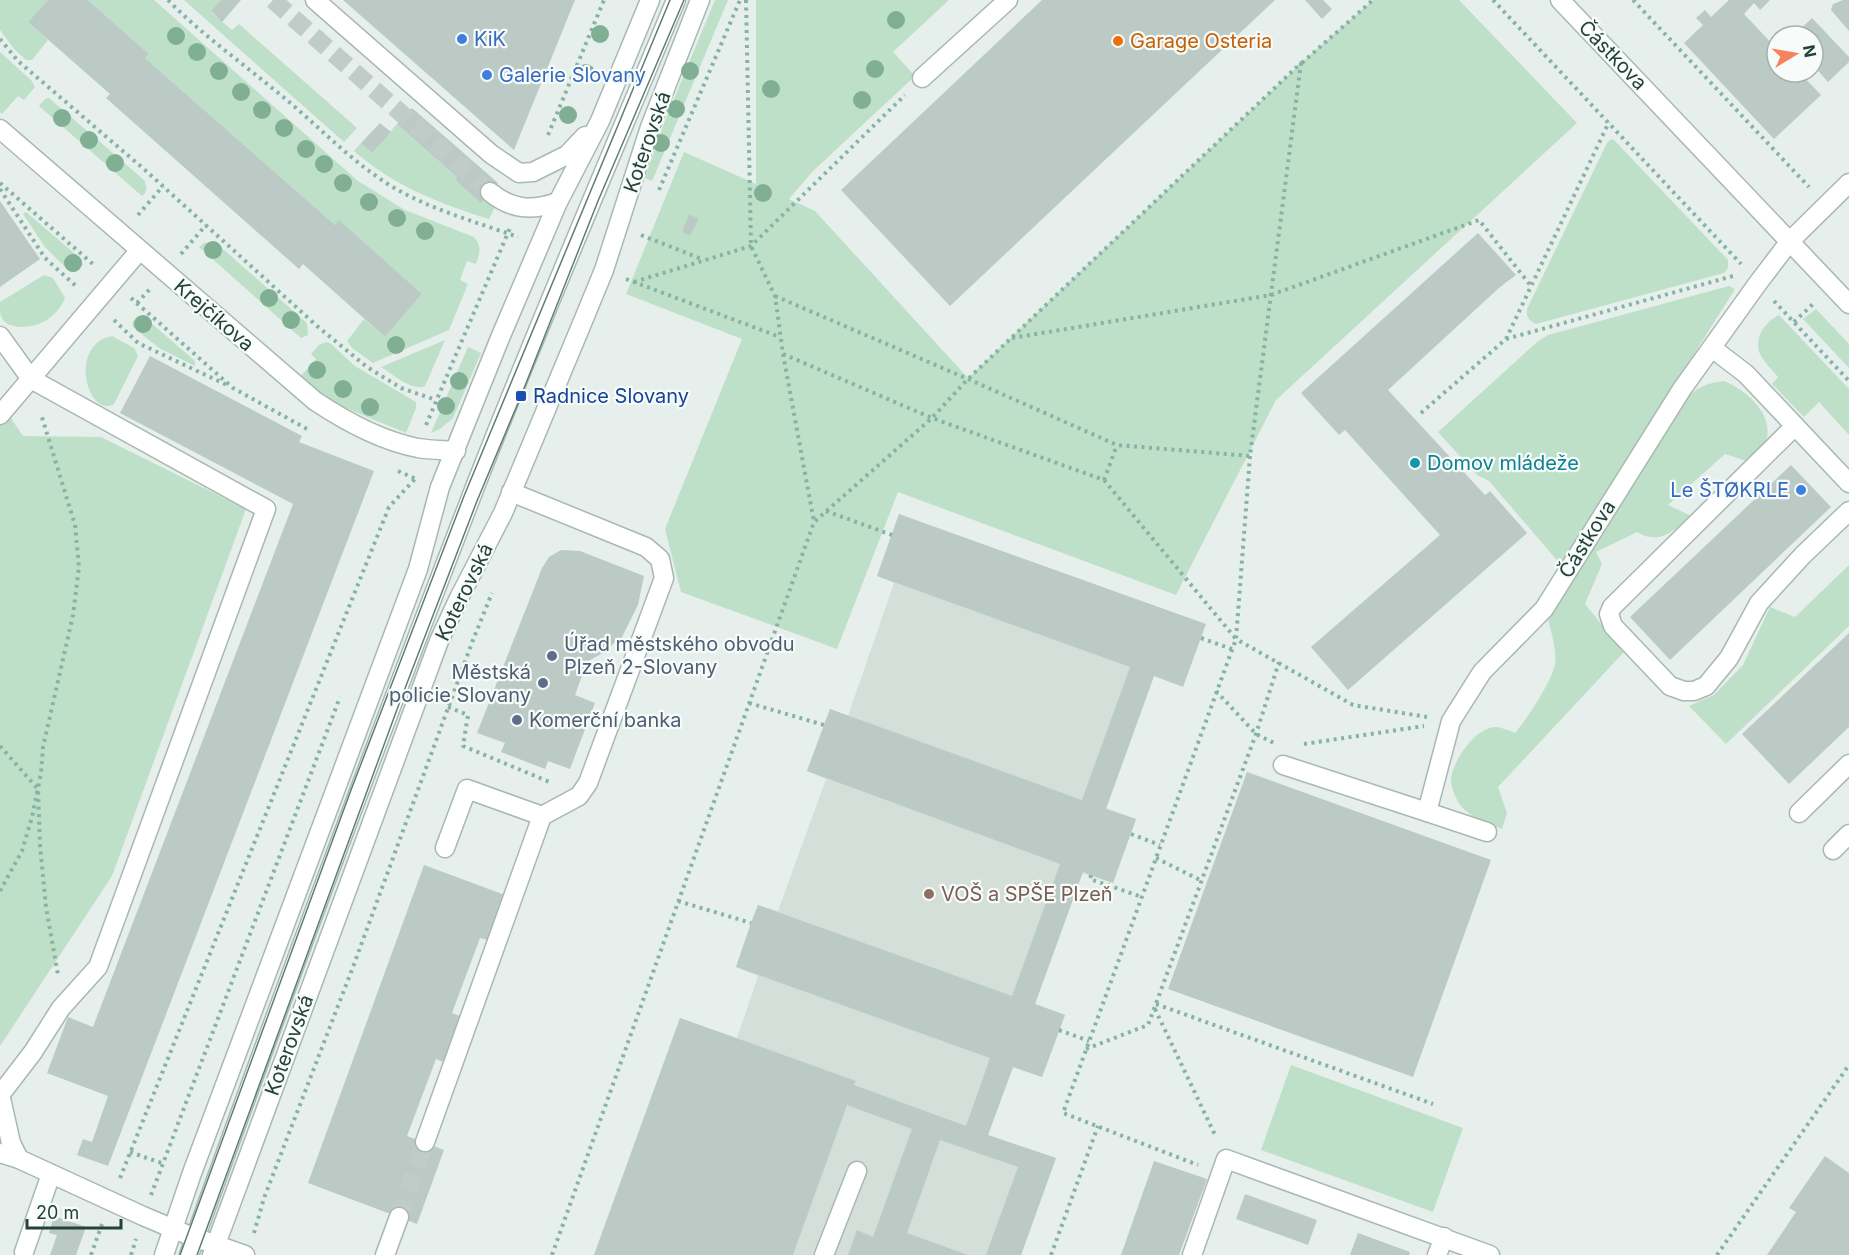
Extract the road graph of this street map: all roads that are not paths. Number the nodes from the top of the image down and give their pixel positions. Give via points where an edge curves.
1 (315, 0) edge
2 (650, 0) edge
3 (676, 0) edge
4 (700, 0) edge
5 (1008, 0) edge
6 (1560, 0) edge
7 (922, 78) road end
8 (600, 121) junction
9 (0, 129) edge
10 (1849, 183) edge
11 (490, 192) tunnel mouth
12 (558, 202) junction
13 (1790, 241) junction
14 (139, 250) junction
15 (1849, 304) edge
16 (0, 336) edge
17 (1712, 348) junction
18 (31, 379) junction
19 (0, 415) edge
20 (1795, 426) junction
21 (456, 451) junction
22 (1849, 483) edge
23 (511, 492) junction
24 (1849, 511) edge
25 (1283, 756) road end
26 (1849, 764) edge
27 (1427, 813) junction
28 (1800, 813) dead end
29 (542, 816) junction
30 (1487, 832) dead end
31 (1849, 834) edge
32 (445, 848) dead end
33 (1833, 850) dead end
34 (0, 1095) edge
35 (425, 1142) tunnel mouth
36 (0, 1153) edge
37 (19, 1159) junction
38 (857, 1171) dead end
39 (51, 1174) junction
40 (399, 1216) tunnel mouth
41 (173, 1228) junction
42 (1444, 1237) junction
43 (206, 1245) edge
44 (247, 1250) edge
45 (24, 1252) dead end
46 (164, 1255) edge
47 (189, 1255) edge
48 (384, 1255) edge
49 (824, 1255) edge
50 (1192, 1255) edge
51 (1437, 1255) edge
52 (1490, 1255) edge

1 - 8 street via 491,154 519,173 533,172 567,155
2 - 8 street
3 - 43 street, Koterovská via 470,499 265,1044
4 - 23 street, Koterovská via 650,127 604,270
5 - 7 street
6 - 13 street, Částkova
8 - 12 street
9 - 14 street, Krejčíkova
10 - 13 street
11 - 12 street via 519,208 541,208
12 - 21 street
13 - 15 street, Částkova
13 - 17 street, Částkova via 1753,277
14 - 18 street
14 - 21 street, Krejčíkova via 334,414 382,437 417,448
16 - 18 street
17 - 20 street via 1746,374
17 - 27 street, Částkova via 1682,389 1544,609 1482,672 1451,721
18 - 19 street
18 - 34 street via 266,508 98,967 64,1004
20 - 22 street
20 - 24 street via 1612,607 1609,614 1613,626 1670,686 1684,691 1706,686 1729,658 1759,603
21 - 41 street via 440,487 418,569
23 - 29 street via 646,547 660,559 663,568 663,584 588,783 579,796
23 - 43 street, Koterovská via 439,641
25 - 27 street
26 - 28 street
27 - 30 street
29 - 32 street via 467,789
29 - 35 street
31 - 33 street
34 - 37 street via 11,1143
36 - 37 street
37 - 39 street
38 - 49 street
39 - 41 street
39 - 45 street
40 - 48 street
41 - 43 street
41 - 46 street
42 - 50 street via 1224,1167
42 - 51 street
42 - 52 street
43 - 44 street
43 - 47 street, Koterovská

